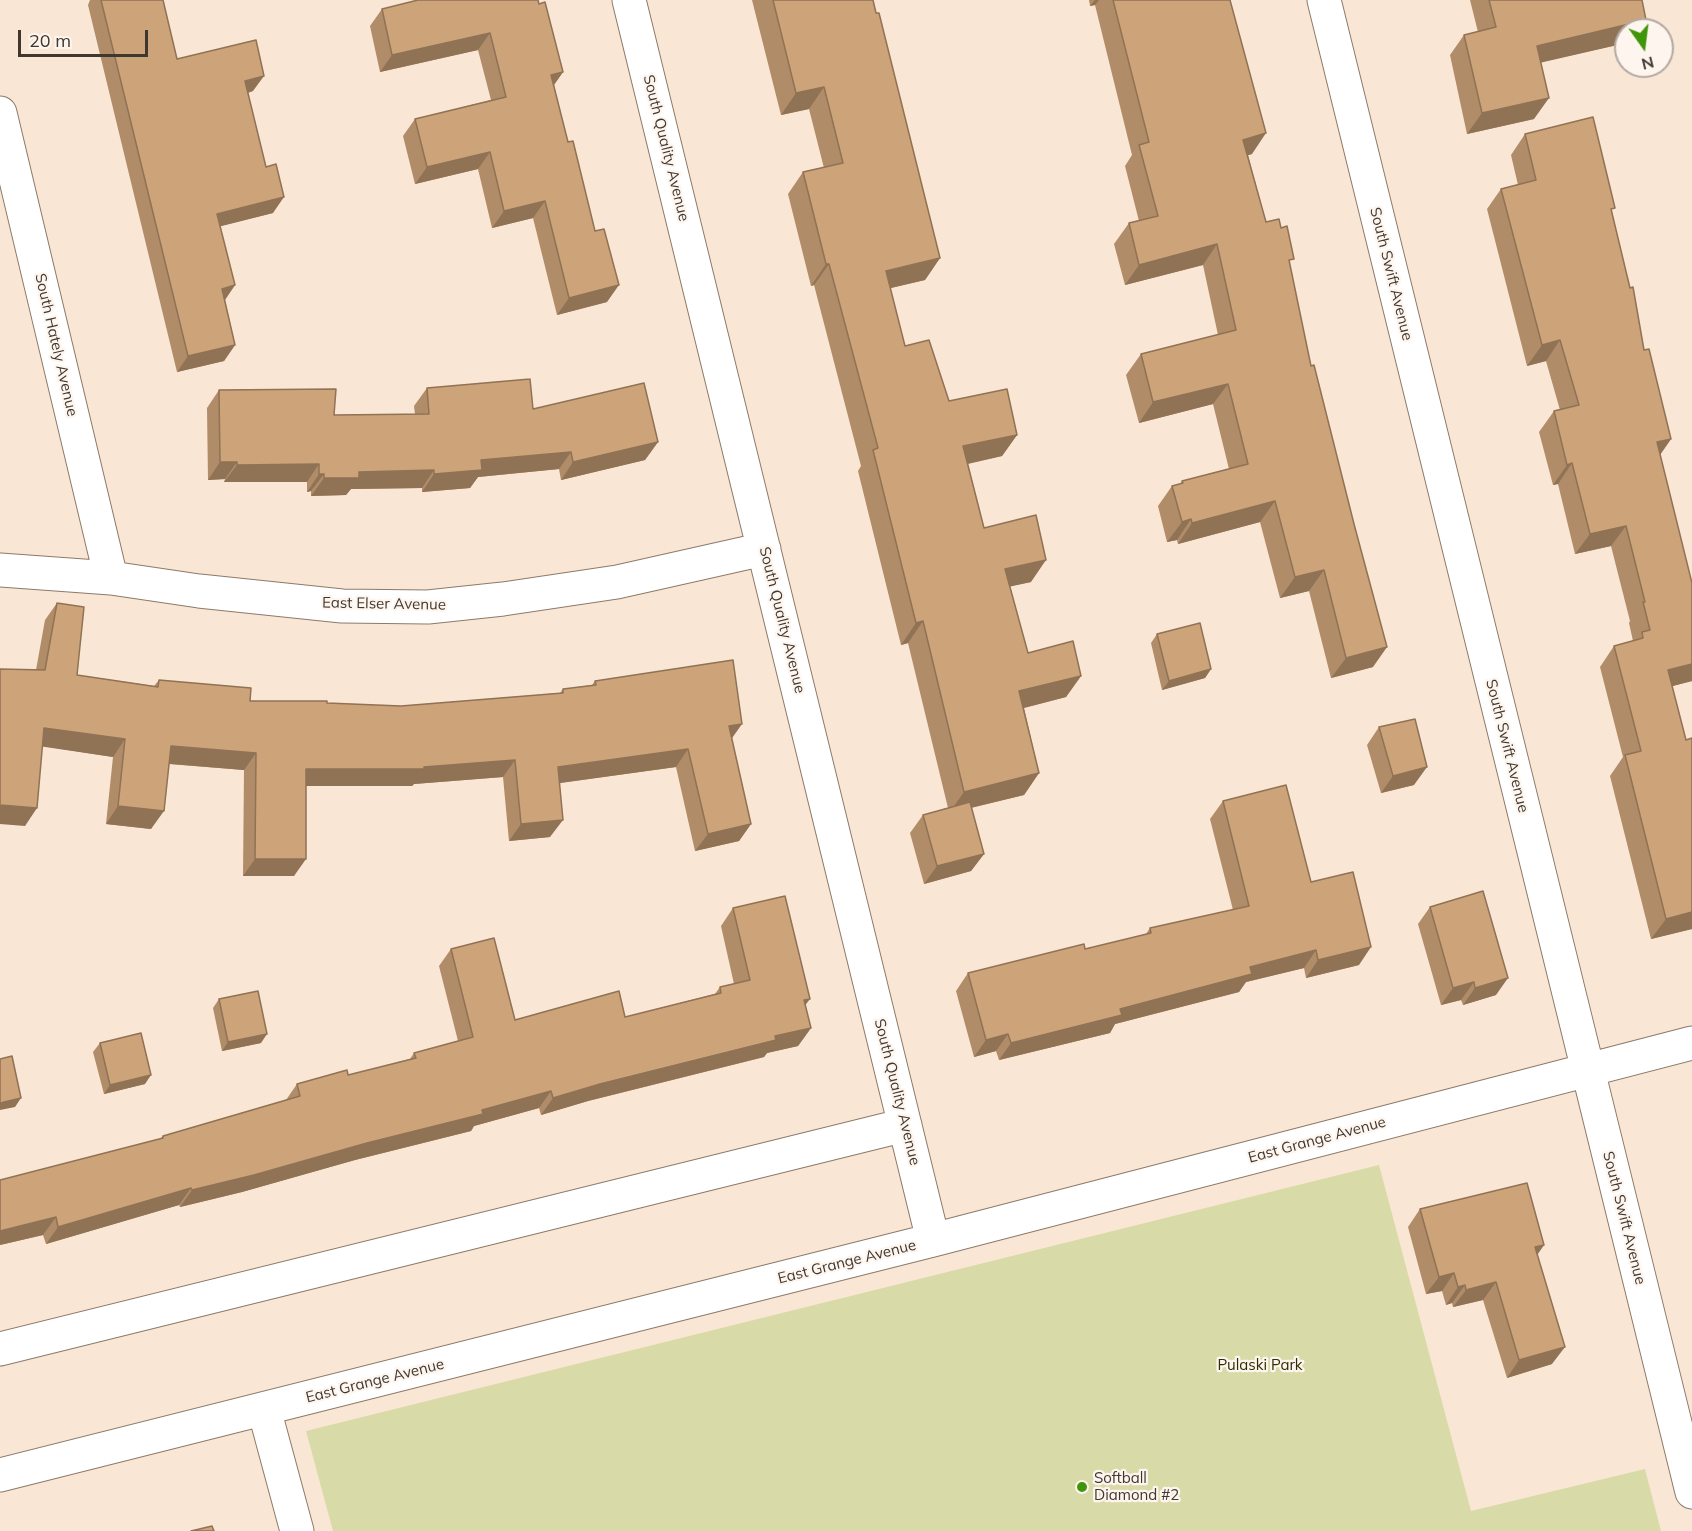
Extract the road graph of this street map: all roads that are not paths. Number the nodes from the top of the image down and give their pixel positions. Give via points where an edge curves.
1 (629, 0) edge
2 (1324, 0) edge
3 (0, 113) edge
4 (764, 549) junction
5 (0, 570) edge
6 (111, 578) junction
7 (1692, 1043) edge
8 (1587, 1070) junction
9 (905, 1125) junction
10 (933, 1240) junction
11 (0, 1349) edge
12 (264, 1409) junction
13 (0, 1476) edge
14 (1692, 1492) edge
15 (297, 1531) edge

1 - 4 street, South Quality Avenue
2 - 8 street, South Swift Avenue
3 - 6 street, South Hately Avenue
4 - 6 street, East Elser Avenue via 617,582 428,608 342,606
4 - 9 street, South Quality Avenue
5 - 6 street, East Elser Avenue
7 - 8 street, East Grange Avenue
8 - 10 street, East Grange Avenue
8 - 14 street, South Swift Avenue
9 - 10 street, South Quality Avenue
9 - 11 street
10 - 12 street, East Grange Avenue
12 - 13 street, East Grange Avenue
12 - 15 street

